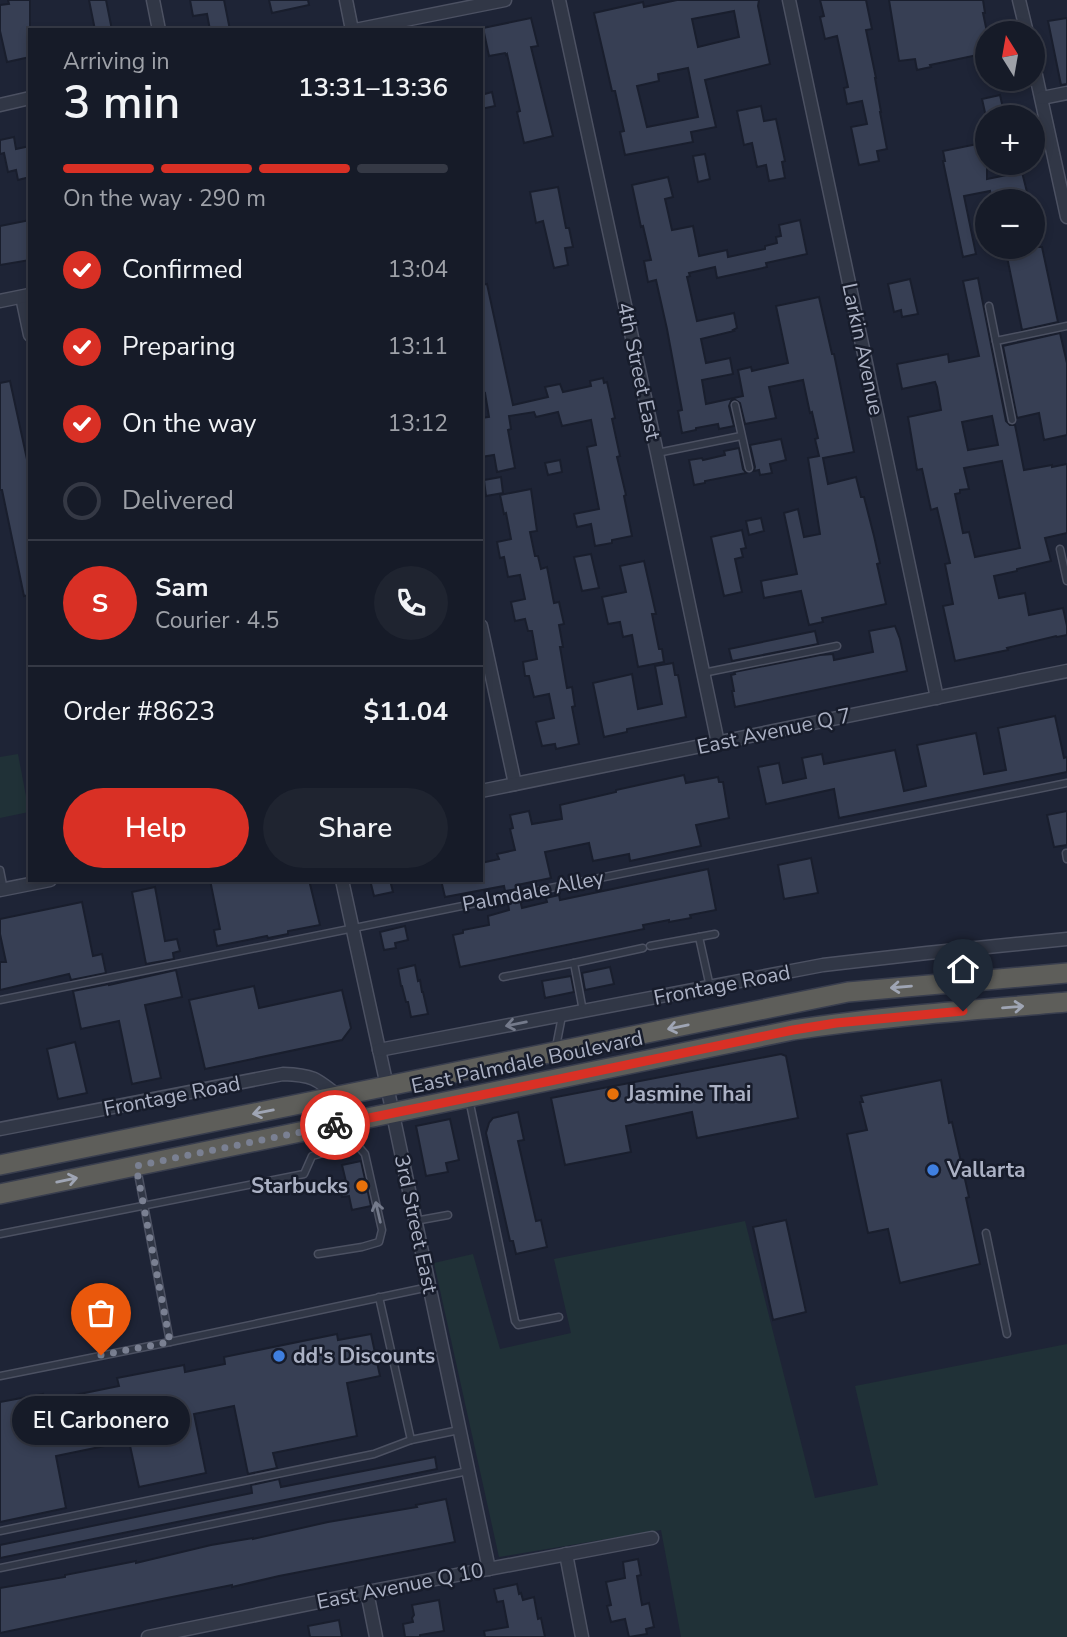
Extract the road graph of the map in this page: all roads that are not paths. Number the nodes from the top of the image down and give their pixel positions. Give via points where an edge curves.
1 (153, 0) edge
2 (346, 0) edge
3 (505, 0) edge
4 (559, 0) edge
5 (789, 0) edge
6 (1019, 0) edge
7 (1024, 21) edge
8 (159, 28) edge
9 (353, 28) edge
10 (364, 28) edge
11 (1040, 91) edge
12 (1067, 93) edge
13 (1042, 98) junction
14 (28, 99) edge
15 (0, 105) edge
16 (1067, 217) edge
17 (26, 296) edge
18 (0, 301) edge
19 (989, 306) dead end
20 (28, 316) edge
21 (1067, 326) edge
22 (996, 341) junction
23 (735, 405) dead end
24 (1012, 420) dead end
25 (741, 436) junction
26 (657, 453) junction
27 (749, 468) dead end
28 (1060, 549) dead end
29 (1067, 580) edge
30 (483, 635) edge
31 (837, 646) dead end
32 (1067, 671) edge
33 (703, 673) junction
34 (937, 698) junction
35 (718, 743) junction
36 (1067, 783) edge
37 (516, 784) junction
38 (483, 792) edge
39 (0, 870) edge
40 (40, 882) edge
41 (342, 882) edge
42 (2, 890) edge
43 (352, 928) junction
44 (715, 934) dead end
45 (699, 937) junction
46 (1067, 939) edge
47 (573, 963) junction
48 (1067, 973) edge
49 (503, 977) dead end
50 (710, 987) junction
51 (0, 1000) edge
52 (1067, 1002) edge
53 (583, 1011) junction
54 (562, 1015) junction
55 (379, 1050) junction
56 (555, 1052) junction
57 (387, 1086) junction
58 (338, 1096) junction
59 (469, 1097) junction
60 (393, 1112) junction
61 (0, 1129) edge
62 (0, 1165) edge
63 (136, 1166) junction
64 (0, 1194) edge
65 (144, 1205) junction
66 (447, 1214) dead end
67 (415, 1221) junction
68 (986, 1233) dead end
69 (0, 1234) edge
70 (318, 1254) dead end
71 (429, 1287) junction
72 (379, 1297) junction
73 (559, 1317) dead end
74 (1007, 1334) dead end
75 (170, 1342) junction
76 (0, 1376) edge
77 (459, 1430) junction
78 (411, 1440) junction
79 (468, 1471) junction
80 (0, 1531) edge
81 (652, 1538) dead end
82 (566, 1554) junction
83 (0, 1568) edge
84 (489, 1569) junction
85 (366, 1592) junction
86 (170, 1635) edge
87 (148, 1637) edge
88 (376, 1637) edge
89 (582, 1637) edge

1 - 8 street
2 - 9 street
3 - 10 street
4 - 26 street, 4th Street East
5 - 34 street, Larkin Avenue
6 - 7 street
11 - 13 street
12 - 13 street
13 - 16 street
14 - 15 street
17 - 18 street
17 - 20 street
19 - 22 lane
21 - 22 lane
22 - 24 lane
23 - 25 lane
25 - 26 lane
25 - 27 lane
26 - 33 street, 4th Street East
28 - 29 lane
30 - 37 street
31 - 33 lane
32 - 34 street, East Avenue Q 7
33 - 35 street, 4th Street East
34 - 35 street, East Avenue Q 7
35 - 37 street, East Avenue Q 7
36 - 43 lane, Palmdale Alley
37 - 38 street, East Avenue Q 7
39 - 42 lane
40 - 42 street
41 - 43 street, 3rd Street East
43 - 51 lane, Palmdale Alley
43 - 55 street, 3rd Street East
44 - 45 lane
45 - 47 lane
45 - 50 lane
46 - 50 street, Frontage Road via 823,965
47 - 49 lane
47 - 53 lane
48 -> 56 highway, East Palmdale Boulevard via 848,992
50 - 53 street, Frontage Road
59 -> 52 highway, East Palmdale Boulevard via 793,1030
53 - 54 street, Frontage Road
54 -> 55 street, Frontage Road
54 - 56 lane
55 - 57 street, 3rd Street East
56 - 57 highway, East Palmdale Boulevard
57 - 58 highway, East Palmdale Boulevard
57 - 60 street, 3rd Street East
58 - 61 street, Frontage Road via 316,1079 283,1074
58 -> 62 highway, East Palmdale Boulevard
59 - 60 highway, East Palmdale Boulevard
59 - 73 lane via 515,1321 518,1325
60 - 63 highway, East Palmdale Boulevard
60 - 67 street, 3rd Street East
64 -> 63 highway, East Palmdale Boulevard
63 - 65 lane
65 - 69 lane
70 -> 65 lane via 379,1242 382,1230 365,1154 359,1147 312,1156 304,1174
65 - 75 lane
66 - 67 lane
67 - 71 street, 3rd Street East
68 - 74 lane
71 - 72 lane
71 - 77 street, 3rd Street East
72 - 75 lane
72 - 78 lane
75 - 76 lane
77 - 78 lane
77 - 79 street, 3rd Street East
78 - 80 lane via 374,1454
79 - 83 lane
79 - 84 street, 3rd Street East
81 - 82 street, East Avenue Q 10
82 - 84 street, East Avenue Q 10
82 - 89 street
84 - 85 street, East Avenue Q 10
85 - 86 street, East Avenue Q 10
85 - 88 street
86 - 87 street, East Avenue Q 10

